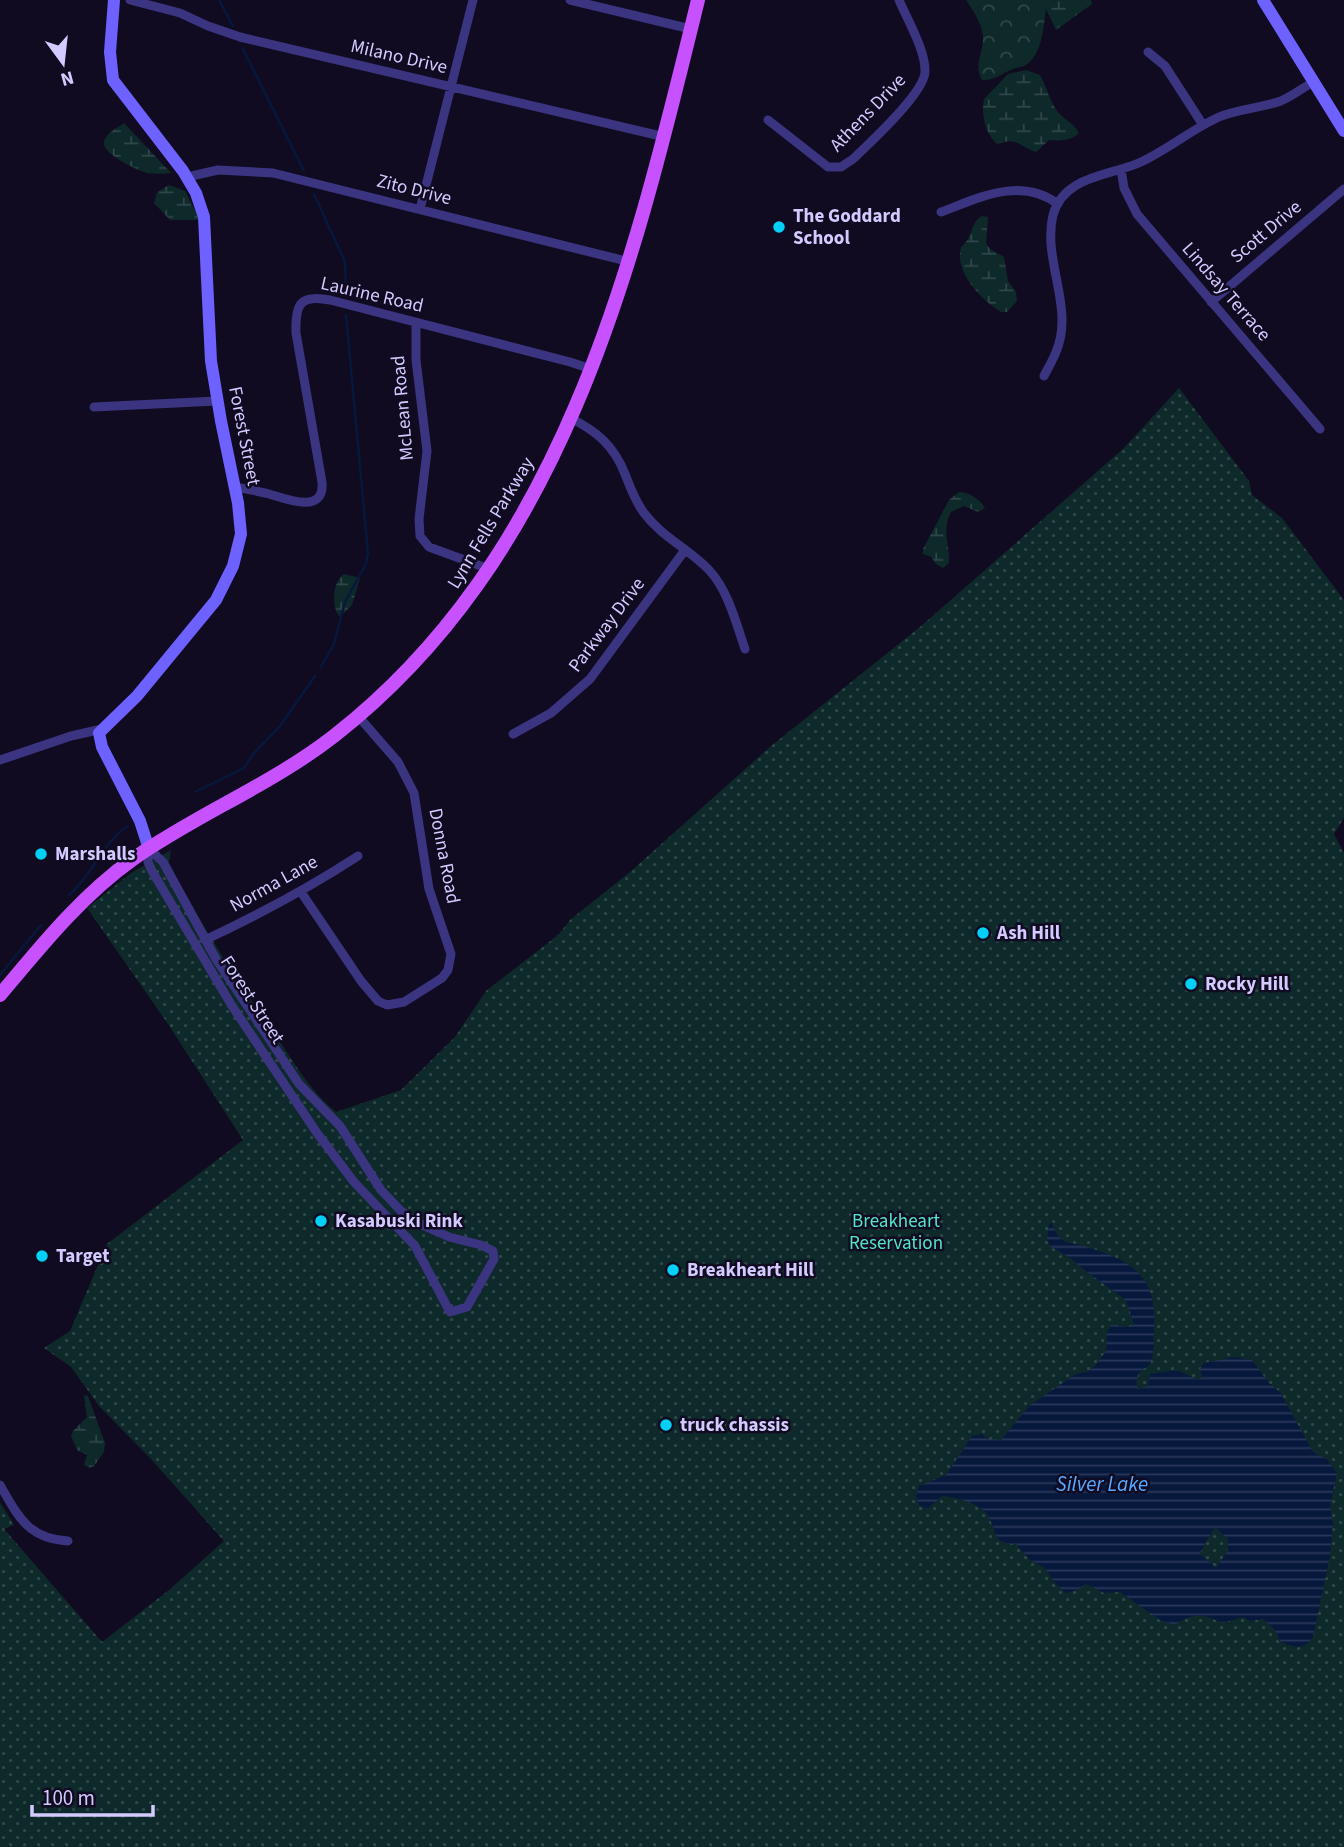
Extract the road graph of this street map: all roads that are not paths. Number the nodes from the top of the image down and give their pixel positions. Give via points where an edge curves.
1 (114, 0) edge
2 (130, 0) edge
3 (473, 0) edge
4 (570, 0) edge
5 (698, 0) edge
6 (899, 0) edge
7 (1263, 0) edge
8 (691, 29) junction
9 (1148, 52) dead end
10 (1313, 82) junction
11 (452, 87) junction
12 (768, 120) dead end
13 (1342, 124) edge
14 (1203, 125) junction
15 (665, 137) junction
16 (1121, 169) junction
17 (187, 177) junction
18 (1344, 189) edge
19 (1058, 204) junction
20 (420, 209) junction
21 (941, 212) dead end
22 (630, 262) junction
23 (1211, 302) junction
24 (416, 323) junction
25 (591, 369) junction
26 (1044, 376) dead end
27 (217, 401) junction
28 (94, 407) dead end
29 (570, 418) junction
30 (1320, 429) dead end
31 (235, 487) junction
32 (685, 550) junction
33 (489, 569) junction
34 (745, 649) dead end
35 (358, 716) junction
36 (102, 729) junction
37 (513, 734) dead end
38 (0, 760) edge
39 (149, 849) junction
40 (358, 856) dead end
41 (301, 892) junction
42 (205, 940) junction
43 (0, 995) edge
44 (356, 1153) junction
45 (341, 1164) junction
46 (410, 1217) junction
47 (400, 1228) junction
48 (0, 1485) edge
49 (68, 1541) dead end

1 - 17 street, Forest Street via 113,80
2 - 11 street, Milano Drive via 180,13 240,37
3 - 11 street
4 - 8 street
5 - 8 main road, Lynn Fells Parkway
6 - 12 street, Athens Drive via 923,60 924,76 913,97 853,159 841,167 828,167
7 - 10 street
8 - 15 main road, Lynn Fells Parkway
9 - 14 street via 1165,66
10 - 13 street
10 - 14 street via 1280,101
11 - 15 street, Milano Drive
11 - 20 street
14 - 16 street via 1170,148
15 - 22 main road, Lynn Fells Parkway
16 - 19 street via 1078,184
16 - 23 street, Lindsay Terrace via 1124,188 1137,214
17 - 20 street, Zito Drive via 218,170 273,173
17 - 27 street, Forest Street via 205,221 207,311
18 - 23 street, Scott Drive
19 - 21 street via 1035,193 1005,190
19 - 26 street via 1049,248 1060,302 1060,332
20 - 22 street, Zito Drive
22 - 25 main road, Lynn Fells Parkway
23 - 30 street, Lindsay Terrace
24 - 25 street, Laurine Road
24 - 31 street, Laurine Road via 330,300 302,301 296,312 296,333 322,492 312,502 299,503
24 - 33 street, McLean Road via 427,451 420,536 429,547
25 - 29 main road, Lynn Fells Parkway
27 - 28 street
27 - 31 street, Forest Street
29 - 32 street via 612,448 645,515
29 - 33 main road, Lynn Fells Parkway via 530,501
31 - 36 street, Forest Street via 240,542 221,592 137,696
32 - 34 street via 715,578
32 - 37 street, Parkway Drive via 585,685 551,713
33 - 35 main road, Lynn Fells Parkway via 432,645
35 - 39 main road, Lynn Fells Parkway via 274,778
35 - 41 street, Donna Road via 398,762 414,793 429,889 451,954 448,970 404,1002 387,1005 379,1001 361,982
36 - 38 street
36 - 39 street, Forest Street via 99,739
39 - 42 street, Forest Street via 163,862
39 - 43 main road, Lynn Fells Parkway via 82,902
39 - 45 street, Forest Street via 152,871 194,945
40 - 41 street, Norma Lane
41 - 42 street, Norma Lane
42 - 44 street, Forest Street via 299,1084 340,1126
44 - 45 street
44 - 46 street, Forest Street via 381,1190
45 - 47 street, Forest Street
46 - 47 street
46 - 47 street, Forest Street via 449,1237 493,1251 494,1259 467,1307 450,1312 415,1246
48 - 49 street via 29,1530

